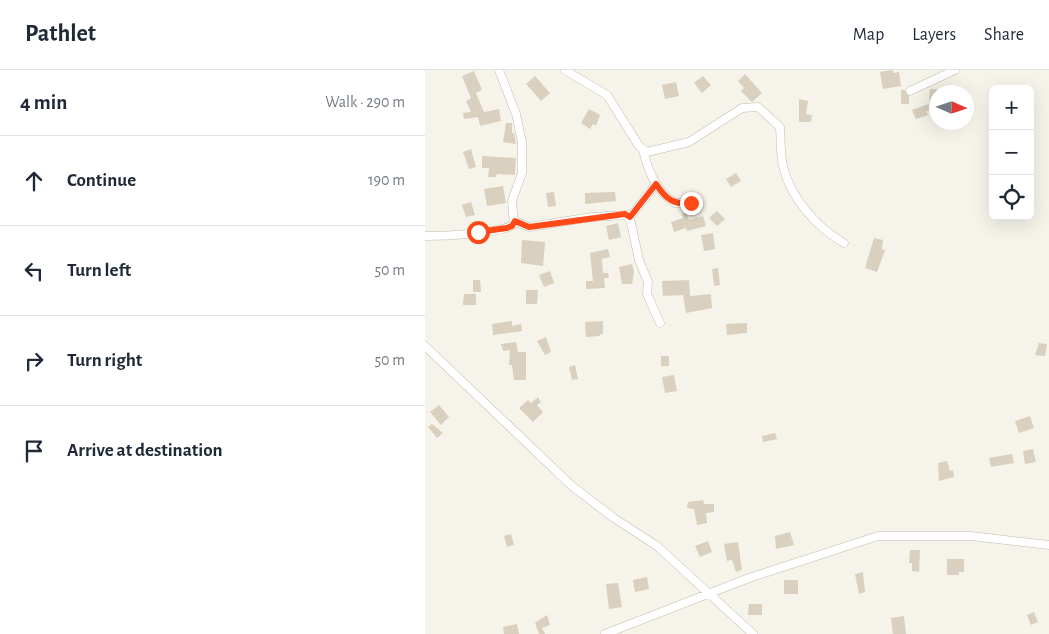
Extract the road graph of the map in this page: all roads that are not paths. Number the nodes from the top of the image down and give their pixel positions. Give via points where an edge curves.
1 (499, 70) edge
2 (565, 70) edge
3 (955, 70) edge
4 (910, 91) dead end
5 (643, 150) junction
6 (656, 184) junction
7 (691, 203) dead end
8 (630, 217) junction
9 (515, 221) junction
10 (425, 236) edge
11 (844, 244) dead end
12 (660, 323) dead end
13 (425, 346) edge
14 (1049, 545) edge
15 (708, 594) junction
16 (605, 634) edge
17 (753, 634) edge

1 - 9 street via 514,106 522,142 522,173 512,201
2 - 5 street via 607,94
3 - 4 street
5 - 6 street
5 - 11 street via 654,151 685,144 742,108 758,107 780,127 783,167 796,194 816,222
6 - 7 street via 675,204
6 - 8 street
8 - 9 street via 625,214 592,217 529,227
8 - 12 street via 635,247 647,282 647,294
9 - 10 street via 512,226 489,231
13 - 15 street via 572,486 657,546
14 - 15 street via 971,536 886,534
15 - 16 street
15 - 17 street

